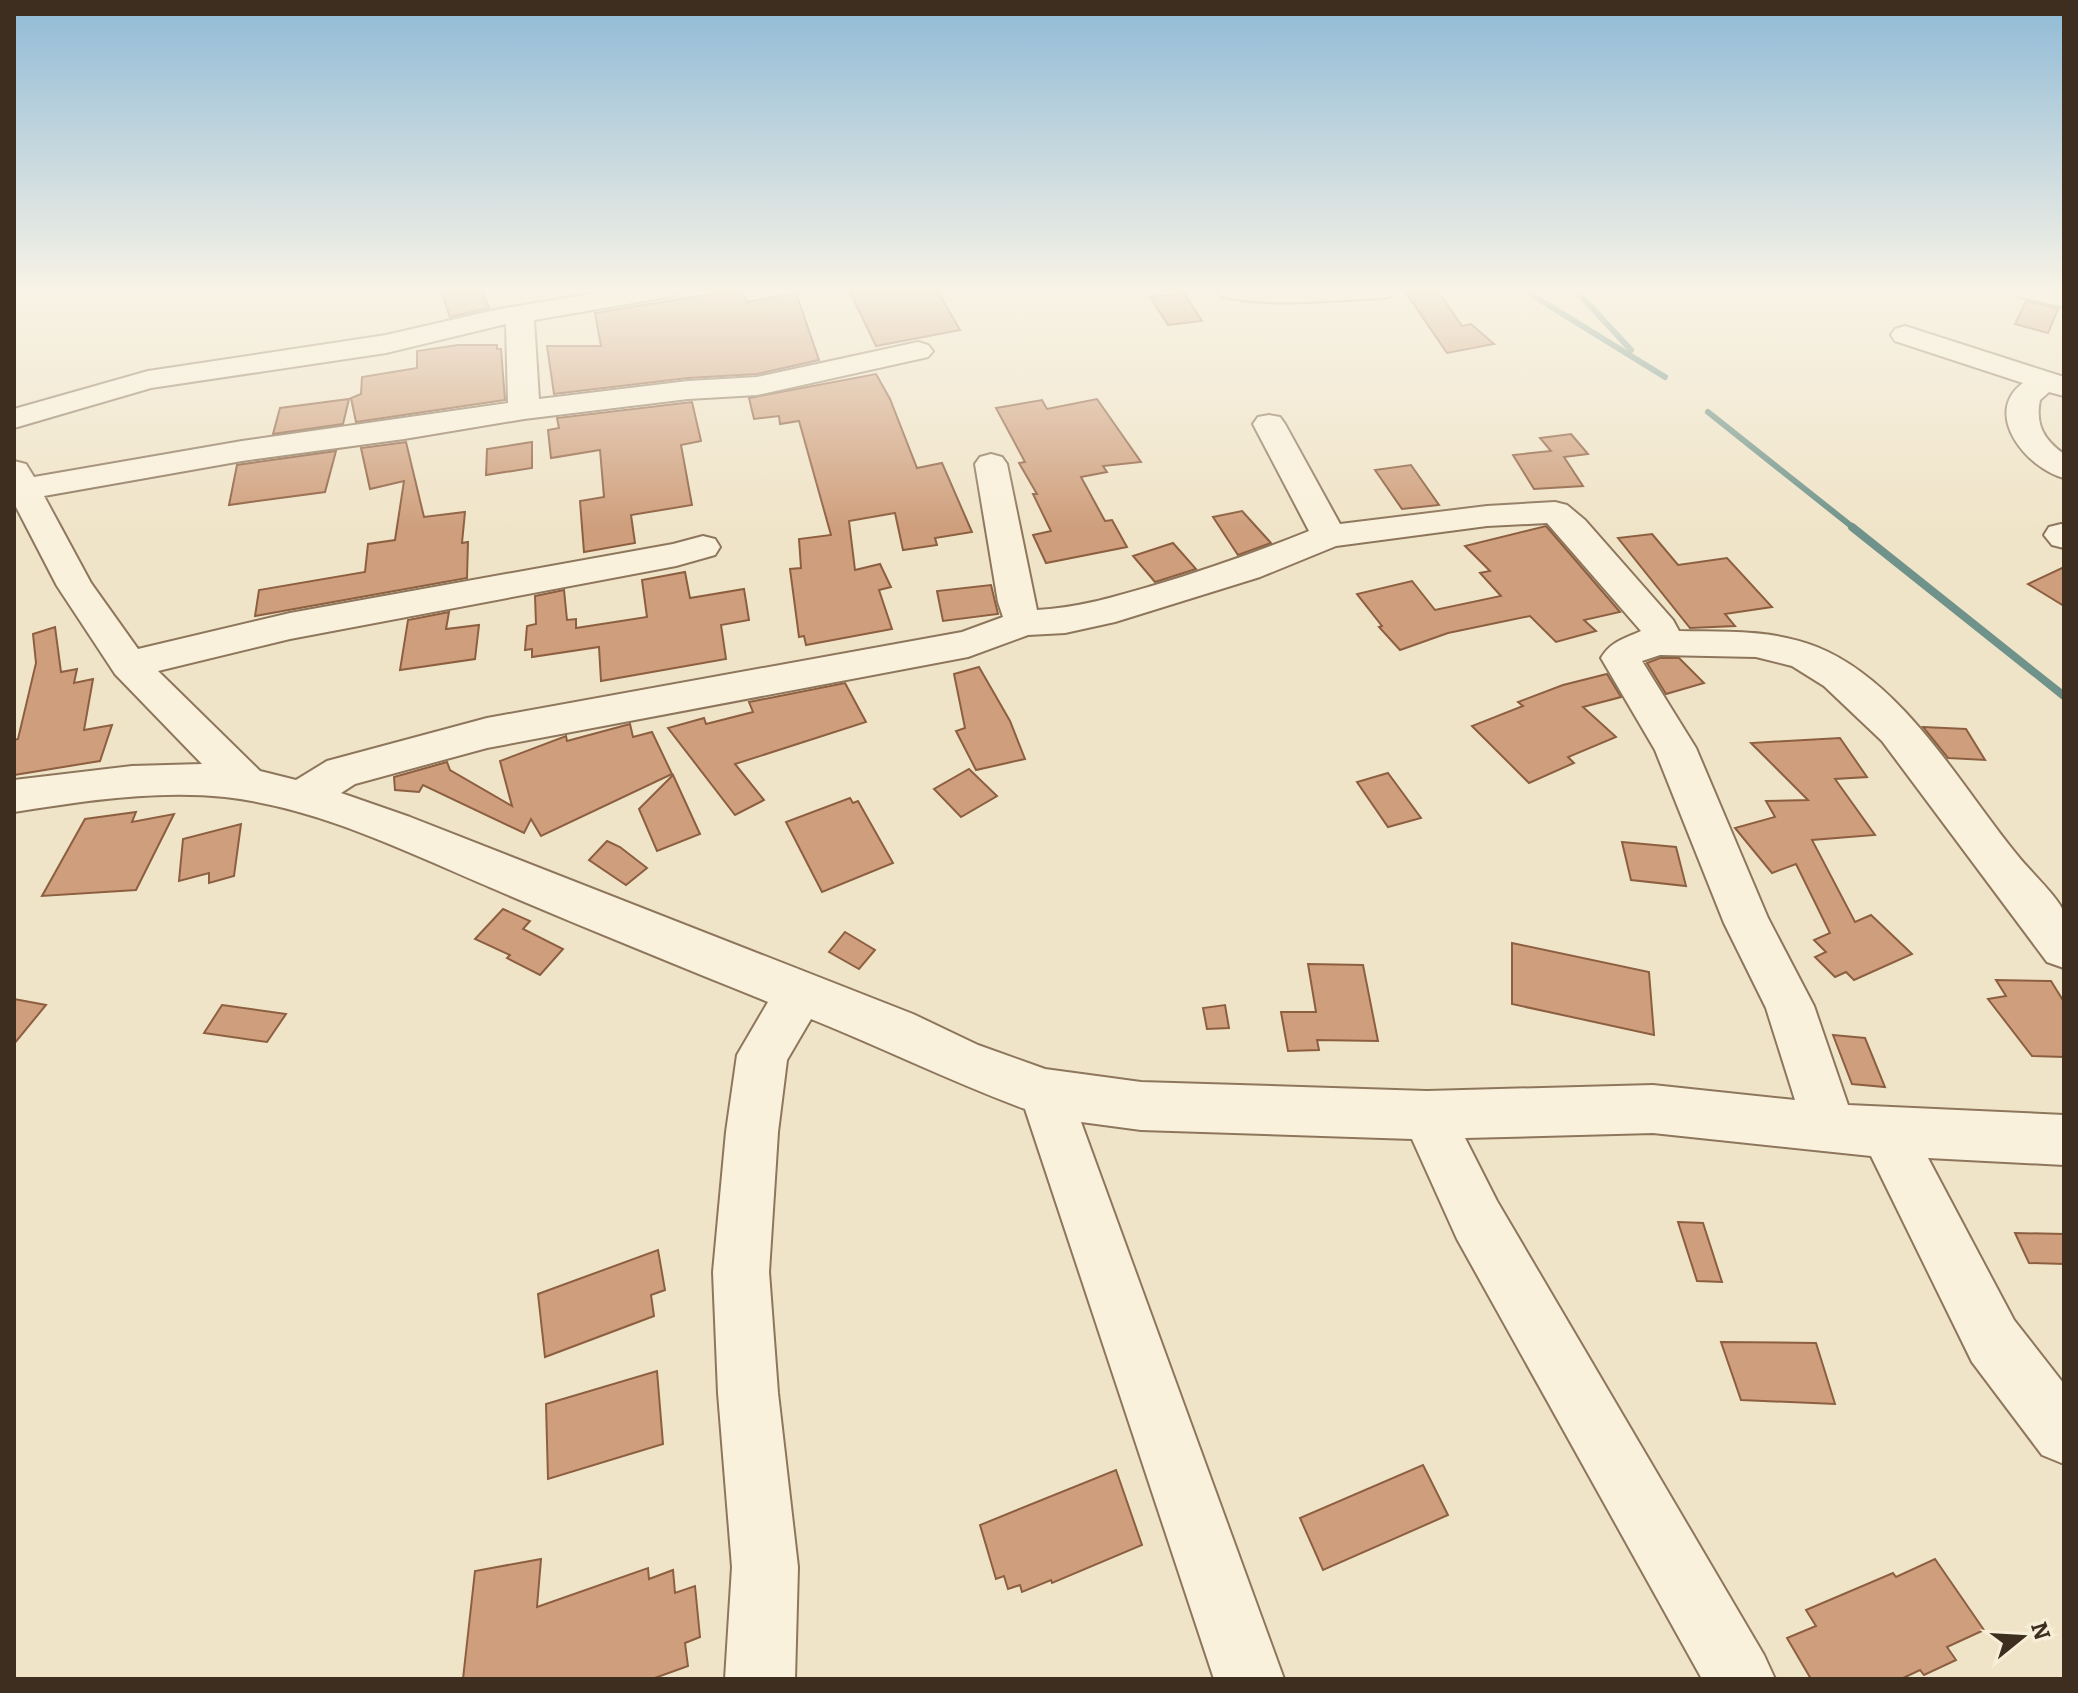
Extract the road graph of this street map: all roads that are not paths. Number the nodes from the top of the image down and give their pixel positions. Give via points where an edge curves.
1 (221, 369) edge
2 (522, 369) edge
3 (835, 369) edge
4 (2009, 369) edge
5 (2055, 384) edge
6 (524, 410) junction
7 (14, 419) edge
8 (1269, 424) dead end
9 (991, 464) dead end
10 (2064, 468) edge
11 (19, 480) edge
12 (1329, 536) junction
13 (703, 547) dead end
14 (1024, 623) junction
15 (1660, 642) junction
16 (129, 665) junction
17 (247, 784) junction
18 (14, 796) edge
19 (301, 797) junction
20 (2064, 948) edge
21 (801, 993) junction
22 (1045, 1093) junction
23 (1427, 1115) junction
24 (1830, 1129) junction
25 (1887, 1133) junction
26 (2064, 1140) edge
27 (2064, 1433) edge
28 (760, 1679) edge
29 (1249, 1679) edge
30 (1740, 1679) edge

1 - 7 street via 148,380
2 - 6 street
3 - 6 street via 757,386
4 - 5 street
5 - 10 street via 2025,396 2023,424 2035,448
6 - 11 street
8 - 12 street
9 - 14 street
11 - 16 street via 75,586
12 - 14 street via 1247,569 1102,613
12 - 15 street via 1555,512 1634,596 1660,629
13 - 16 street via 290,626
14 - 19 street via 968,644 487,733 342,772
15 - 20 street via 1771,646 1808,660 1859,691 1910,745
15 - 24 street via 1635,647 1620,658 1675,748 1747,923 1790,1006
16 - 17 street
17 - 18 street via 173,781
17 - 19 street
19 - 21 street via 402,832
21 - 22 street
21 - 28 street via 762,1055 741,1272 765,1567
22 - 23 street via 1141,1106
22 - 29 street
23 - 24 street via 1653,1109
23 - 30 street via 1477,1220
24 - 25 street
25 - 26 street
25 - 27 street via 1993,1341

